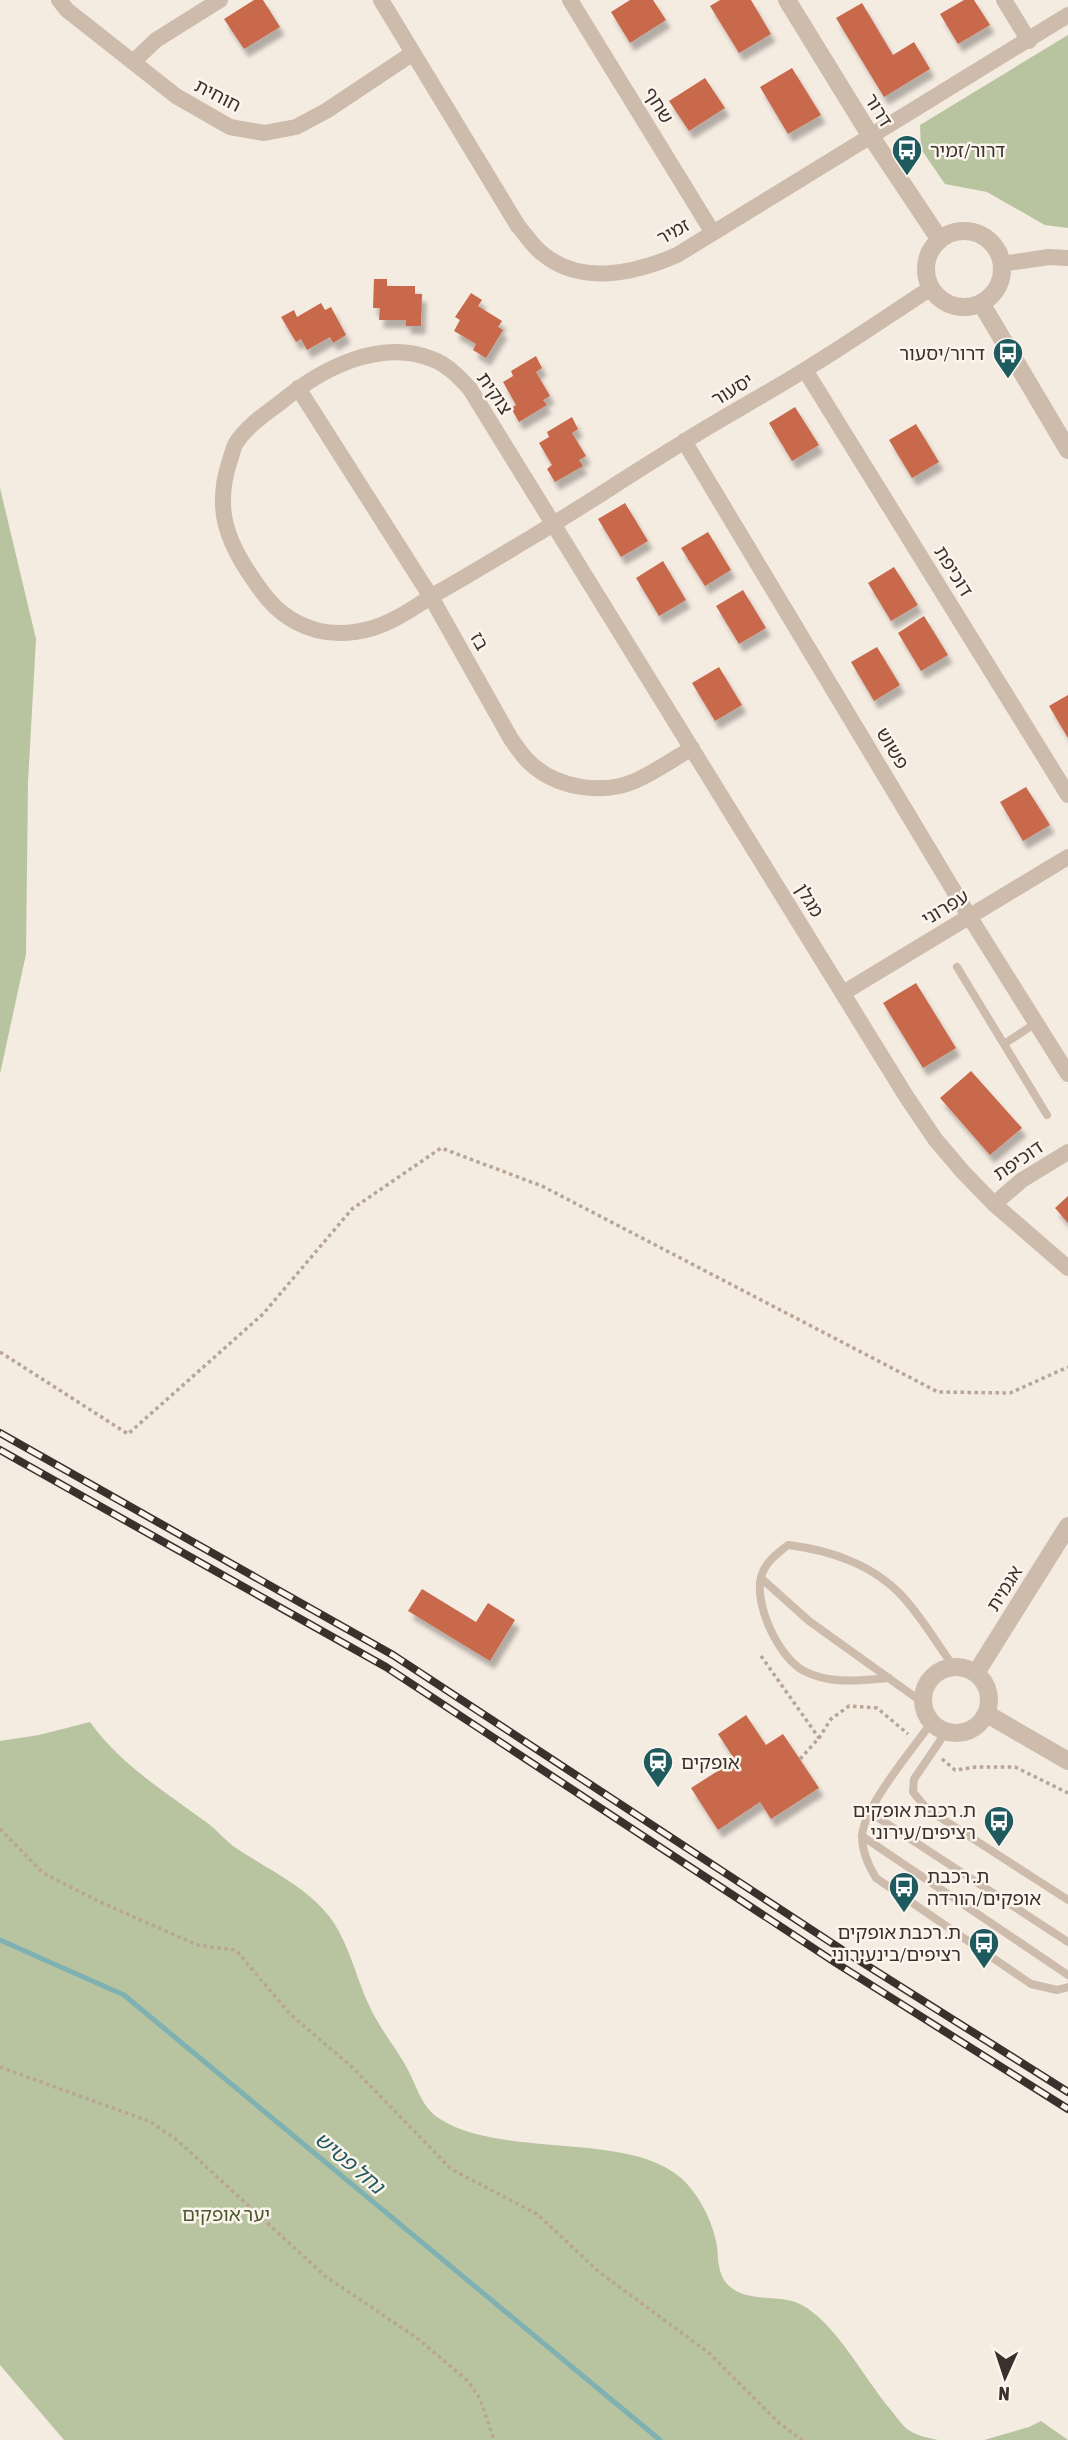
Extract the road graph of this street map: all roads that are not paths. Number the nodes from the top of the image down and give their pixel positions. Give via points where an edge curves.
1 (59, 0) edge
2 (220, 0) edge
3 (381, 0) edge
4 (570, 0) edge
5 (787, 0) edge
6 (1004, 0) edge
7 (1068, 15) edge
8 (1029, 40) junction
9 (413, 53) junction
10 (134, 61) junction
11 (870, 135) junction
12 (713, 233) junction
13 (940, 240) junction
14 (1068, 258) edge
15 (1001, 264) junction
16 (930, 288) junction
17 (981, 303) junction
18 (805, 370) junction
19 (298, 388) junction
20 (684, 441) junction
21 (1068, 450) edge
22 (553, 524) junction
23 (431, 597) junction
24 (692, 748) junction
25 (1068, 795) edge
26 (1068, 857) edge
27 (969, 916) junction
28 (957, 967) dead end
29 (843, 993) junction
30 (1036, 1023) junction
31 (1004, 1044) junction
32 (1068, 1074) edge
33 (1047, 1115) dead end
34 (1068, 1152) edge
35 (993, 1204) junction
36 (1068, 1268) edge
37 (1068, 1526) edge
38 (761, 1578) junction
39 (954, 1667) junction
40 (976, 1673) junction
41 (889, 1678) junction
42 (922, 1702) junction
43 (987, 1714) junction
44 (939, 1728) junction
45 (1068, 1761) edge
46 (869, 1812) junction
47 (862, 1836) junction
48 (1068, 1900) edge
49 (1068, 1942) edge
50 (1068, 1975) edge
51 (1068, 1987) edge

1 - 10 street, חוחית
2 - 10 street via 156,40
3 - 9 street, זמיר
4 - 12 street, שחף
5 - 11 street, דרור
6 - 8 street
7 - 8 street, זמיר
8 - 11 street, זמיר
9 - 10 street, חוחית via 326,111 296,127 264,133 230,127 176,96
9 - 12 street, זמיר via 518,226 543,254 565,267 591,273 633,271 677,255
11 - 12 street, זמיר
11 - 13 street, דרור
13 - 15 street via 958,232 978,234 993,246
13 - 16 street via 927,262
14 - 15 street
15 - 17 street via 1000,283
16 - 17 street via 953,306
16 - 18 street, יסעור
17 - 21 street
18 - 20 street, יסעור
18 - 25 street, דוכיפת
19 - 22 street, צוקית via 327,370 362,357 387,352 433,359 470,389
19 - 23 street, בז
19 - 23 street, צוקית via 251,425 235,444 222,501 232,548 267,602 316,630 334,634 375,627
20 - 22 street, יסעור
20 - 27 street, פשוש
22 - 23 street, צוקית
22 - 24 street, מגלן
23 - 24 street, בז via 511,739 543,774 581,787 606,788 633,782
24 - 29 street, מגלן
26 - 27 street, עפרוני
27 - 29 street, עפרוני
27 - 30 street, פשוש
28 - 31 lane
29 - 35 street, מגלן via 935,1139
30 - 31 lane
30 - 32 street, פשוש
31 - 33 lane
34 - 35 street, דוכיפת
35 - 36 street, מגלן
37 - 40 street, אגמית
38 - 39 lane via 772,1557 789,1545 842,1556 901,1595
38 - 41 lane via 809,1620
38 - 41 lane via 762,1612 779,1644 802,1670 830,1681
39 - 40 street
39 - 42 street via 942,1669 929,1680
40 - 43 street via 988,1691
41 - 42 lane
42 - 44 street via 925,1713
43 - 44 street via 969,1731 958,1734
43 - 45 street
44 - 46 lane via 918,1742
44 - 48 lane via 933,1752 914,1779 913,1792 927,1809
46 - 47 lane
46 - 49 lane
47 - 50 lane
47 - 51 lane via 866,1862 876,1878 1031,1984 1057,1990

